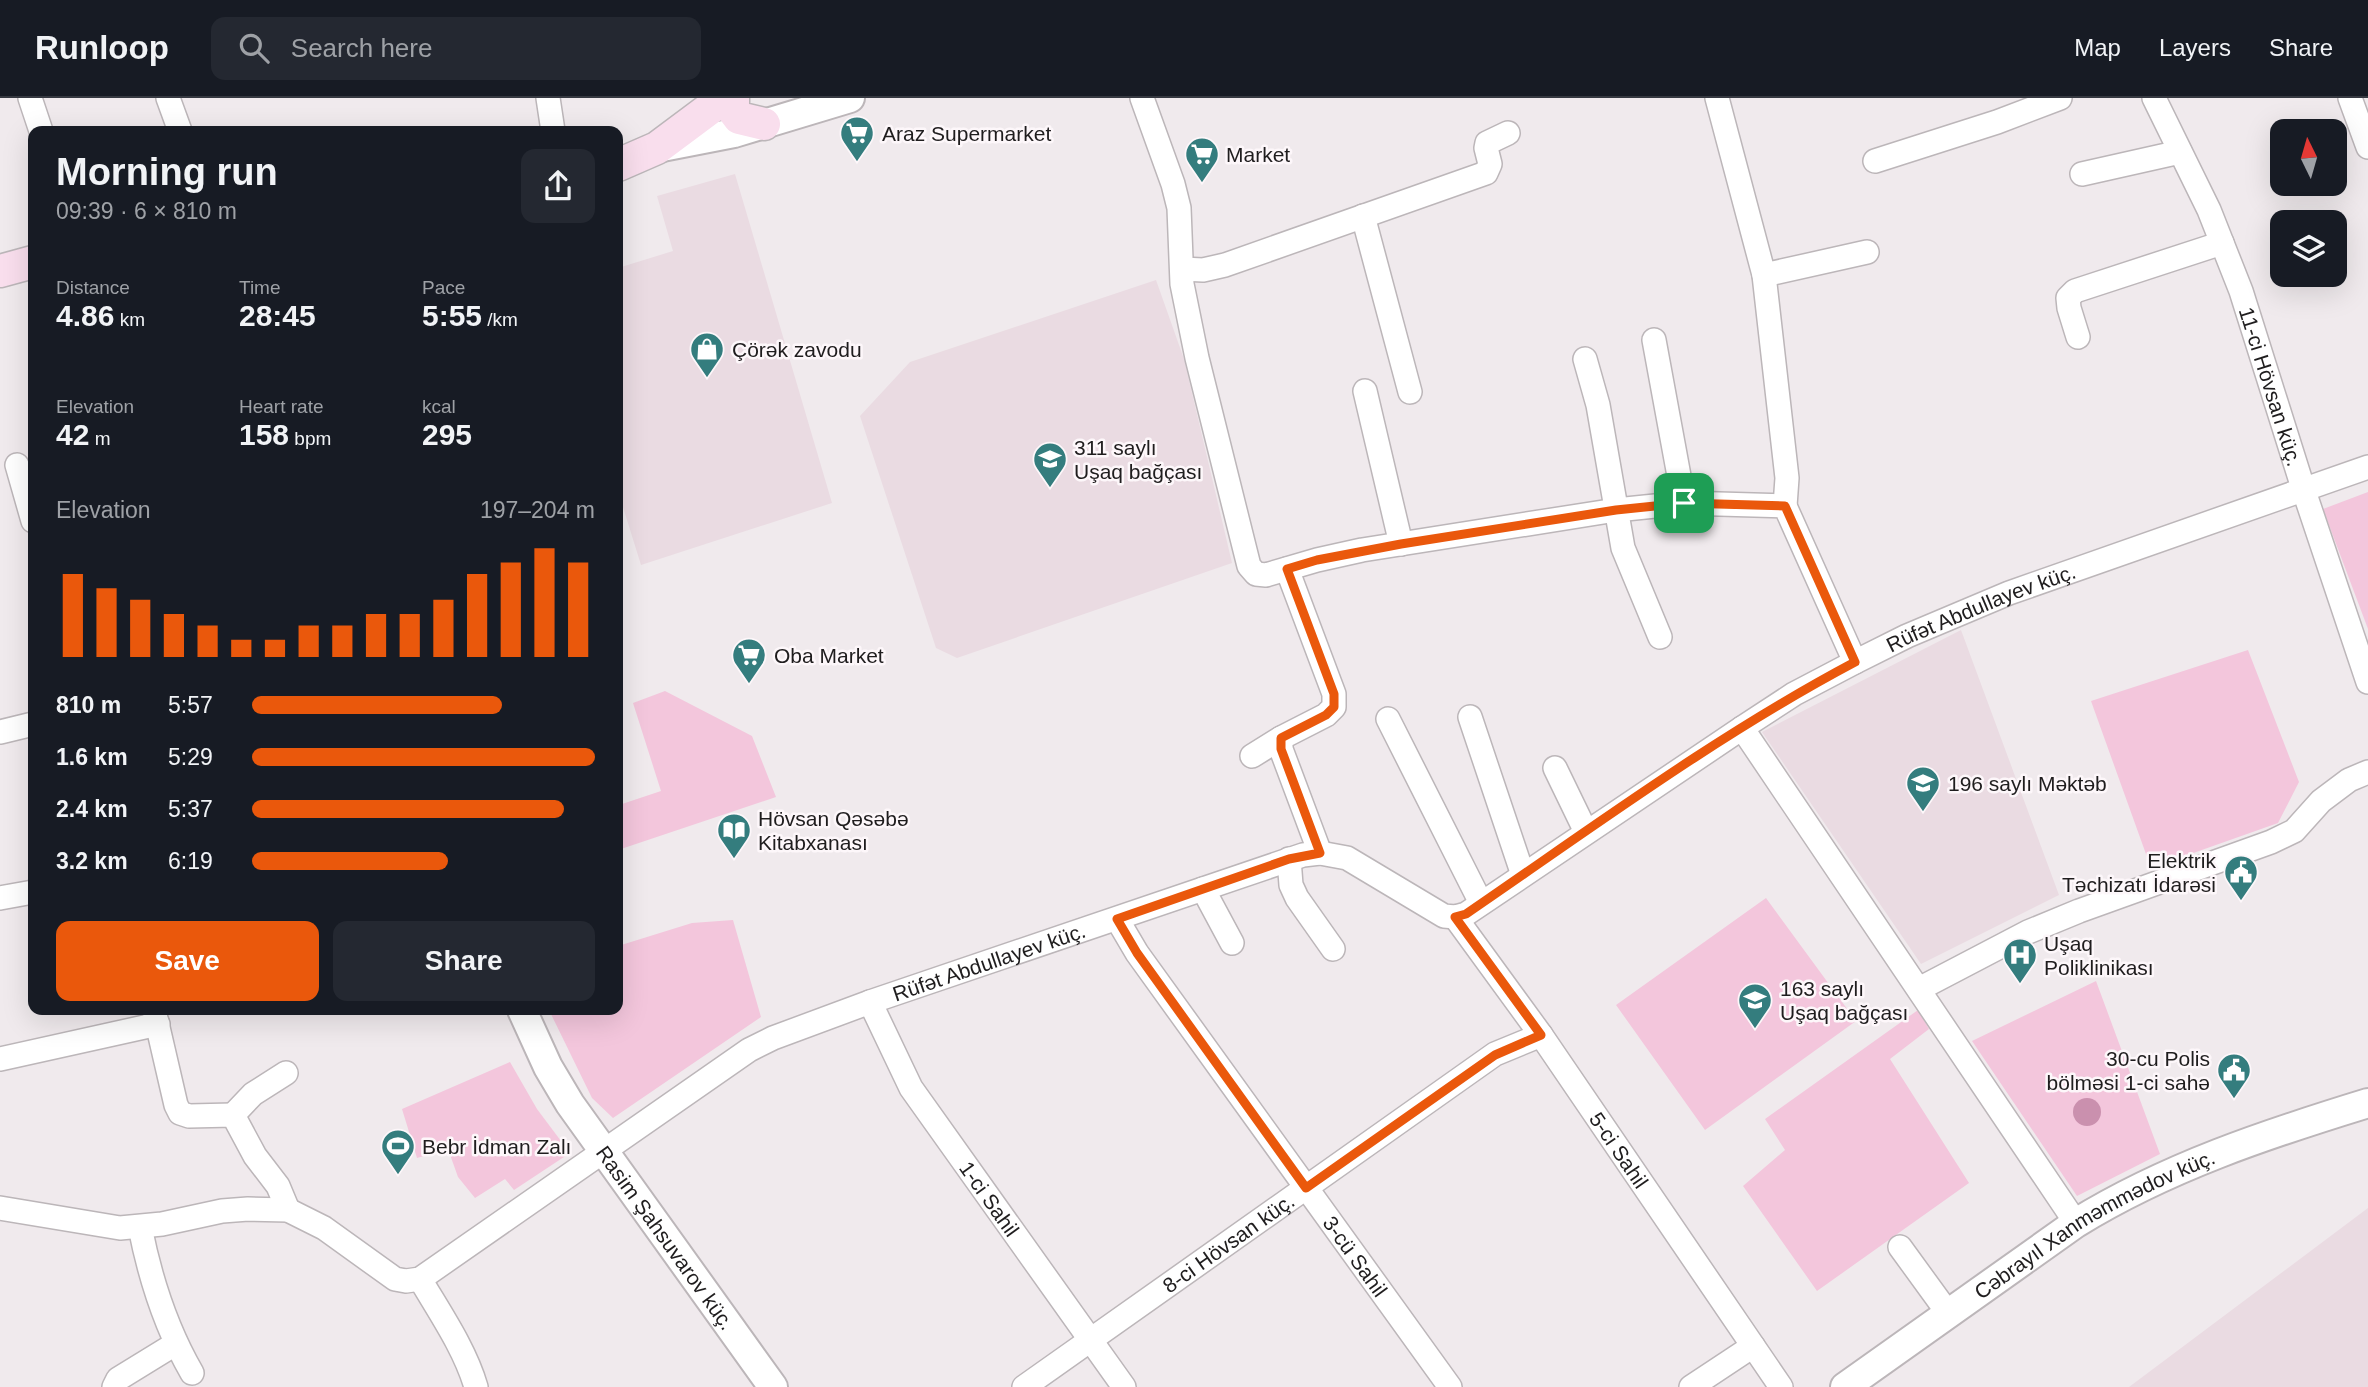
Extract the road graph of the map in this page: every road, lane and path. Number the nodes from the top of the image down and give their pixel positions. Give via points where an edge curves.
1 (30, 98) edge
2 (168, 98) edge
3 (548, 98) edge
4 (724, 98) edge
5 (733, 98) edge
6 (849, 98) edge
7 (1142, 98) edge
8 (1717, 98) edge
9 (2060, 98) edge
10 (2154, 98) edge
11 (2350, 98) edge
12 (2028, 104) edge
13 (764, 124) junction
14 (39, 126) edge
15 (178, 126) edge
16 (552, 126) edge
17 (1508, 133) dead end
18 (2368, 147) edge
19 (657, 148) junction
20 (2180, 152) junction
21 (1875, 161) dead end
22 (623, 163) edge
23 (2082, 174) dead end
24 (1363, 216) junction
25 (2222, 243) junction
26 (1867, 252) dead end
27 (28, 263) edge
28 (1182, 269) junction
29 (0, 271) edge
30 (1764, 275) junction
31 (2078, 337) dead end
32 (1654, 340) dead end
33 (1585, 359) dead end
34 (1365, 391) dead end
35 (1410, 393) dead end
36 (17, 464) edge
37 (2368, 467) edge
38 (2304, 491) junction
39 (28, 503) edge
40 (1684, 503) junction
41 (1785, 506) junction
42 (1616, 510) junction
43 (1401, 544) junction
44 (1287, 569) junction
45 (1660, 637) dead end
46 (1855, 662) junction
47 (2368, 682) edge
48 (1469, 717) dead end
49 (1388, 719) dead end
50 (28, 725) edge
51 (1742, 728) junction
52 (0, 732) edge
53 (1281, 738) junction
54 (1252, 756) dead end
55 (1555, 768) dead end
56 (2368, 772) edge
57 (1586, 832) junction
58 (1320, 853) junction
59 (1289, 859) junction
60 (1523, 875) junction
61 (1203, 889) junction
62 (28, 893) edge
63 (0, 898) edge
64 (1482, 903) junction
65 (1455, 917) junction
66 (1117, 919) junction
67 (1232, 943) dead end
68 (1333, 949) dead end
69 (1919, 989) junction
70 (870, 1002) junction
71 (524, 1015) edge
72 (156, 1017) edge
73 (1541, 1035) junction
74 (0, 1059) edge
75 (286, 1073) dead end
76 (2368, 1103) edge
77 (233, 1115) junction
78 (603, 1152) junction
79 (1306, 1188) junction
80 (0, 1208) edge
81 (288, 1210) junction
82 (2076, 1223) junction
83 (140, 1227) junction
84 (1900, 1247) dead end
85 (420, 1279) junction
86 (1948, 1313) junction
87 (1090, 1339) junction
88 (175, 1344) junction
89 (1753, 1346) junction
90 (192, 1373) dead end
91 (114, 1387) edge
92 (476, 1387) edge
93 (773, 1387) edge
94 (1024, 1387) edge
95 (1124, 1387) edge
96 (1450, 1387) edge
97 (1691, 1387) edge
98 (1781, 1387) edge
99 (1845, 1387) edge

1 - 14 street
2 - 15 street
3 - 16 street
4 - 19 main road
5 - 13 main road via 739,118
6 - 13 street
7 - 28 street via 1179,208
8 - 30 street
9 - 12 street
10 - 20 street, 11-ci Hövsan küç.
11 - 18 street
12 - 21 street
13 - 19 street
17 - 24 street via 1488,143 1486,173
19 - 22 main road
20 - 23 street
20 - 25 street, 11-ci Hövsan küç.
24 - 28 street via 1224,265
24 - 35 street
25 - 31 street via 2075,291 2068,298 2068,308
25 - 38 street, 11-ci Hövsan küç.
26 - 30 street
27 - 29 main road
28 - 44 street via 1197,358 1249,566 1256,574 1266,575
30 - 41 street via 1787,478
32 - 40 street
33 - 42 street
34 - 43 street
36 - 39 street
37 - 38 street, Rüfət Abdullayev küç.
38 - 46 street, Rüfət Abdullayev küç. via 2009,593
38 - 47 street, 11-ci Hövsan küç.
40 - 41 street
40 - 42 street
41 - 46 street
42 - 43 street
42 - 45 street via 1623,548
43 - 44 street
44 - 53 street via 1334,694 1334,707
46 - 51 street, Rüfət Abdullayev küç.
48 - 60 street
49 - 64 street
50 - 52 street
51 - 57 street, Rüfət Abdullayev küç.
51 - 69 street
53 - 54 street
53 - 58 street via 1281,749
55 - 57 street
56 - 69 street via 2349,780 2321,801 2294,831 2272,842 2028,932
57 - 60 street, Rüfət Abdullayev küç.
58 - 59 street, Rüfət Abdullayev küç.
58 - 65 street, Rüfət Abdullayev küç. via 1347,858 1444,916
59 - 61 street, Rüfət Abdullayev küç.
59 - 68 street via 1294,892
60 - 64 street, Rüfət Abdullayev küç.
61 - 66 street, Rüfət Abdullayev küç.
61 - 67 street
62 - 63 street
64 - 65 street, Rüfət Abdullayev küç.
65 - 73 street, 5-ci Sahil
66 - 70 street, Rüfət Abdullayev küç.
66 - 79 street, 3-cü Sahil
69 - 82 street
70 - 78 street, Rüfət Abdullayev küç. via 749,1050
70 - 87 street, 1-ci Sahil via 911,1088
71 - 78 street, Rasim Şahsuvarov küç. via 548,1067
72 - 74 street
72 - 77 street via 180,1113
73 - 79 street, 8-ci Hövsan küç. via 1495,1055
73 - 89 street, 5-ci Sahil
75 - 77 street via 253,1094
76 - 82 street, Cəbrayıl Xanməmmədov küç. via 2210,1156 2126,1194
77 - 81 street
78 - 85 street, Rüfət Abdullayev küç.
78 - 93 street, Rasim Şahsuvarov küç.
79 - 87 street, 8-ci Hövsan küç.
79 - 96 street, 3-cü Sahil
80 - 83 street
81 - 83 street via 222,1211
81 - 85 street via 324,1228 395,1279
82 - 86 street, Cəbrayıl Xanməmmədov küç.
83 - 88 street
84 - 86 street
85 - 92 street via 450,1329
86 - 99 street, Cəbrayıl Xanməmmədov küç.
87 - 94 street, 8-ci Hövsan küç.
87 - 95 street, 1-ci Sahil
88 - 90 street
88 - 91 street via 118,1379
89 - 97 street
89 - 98 street, 5-ci Sahil

